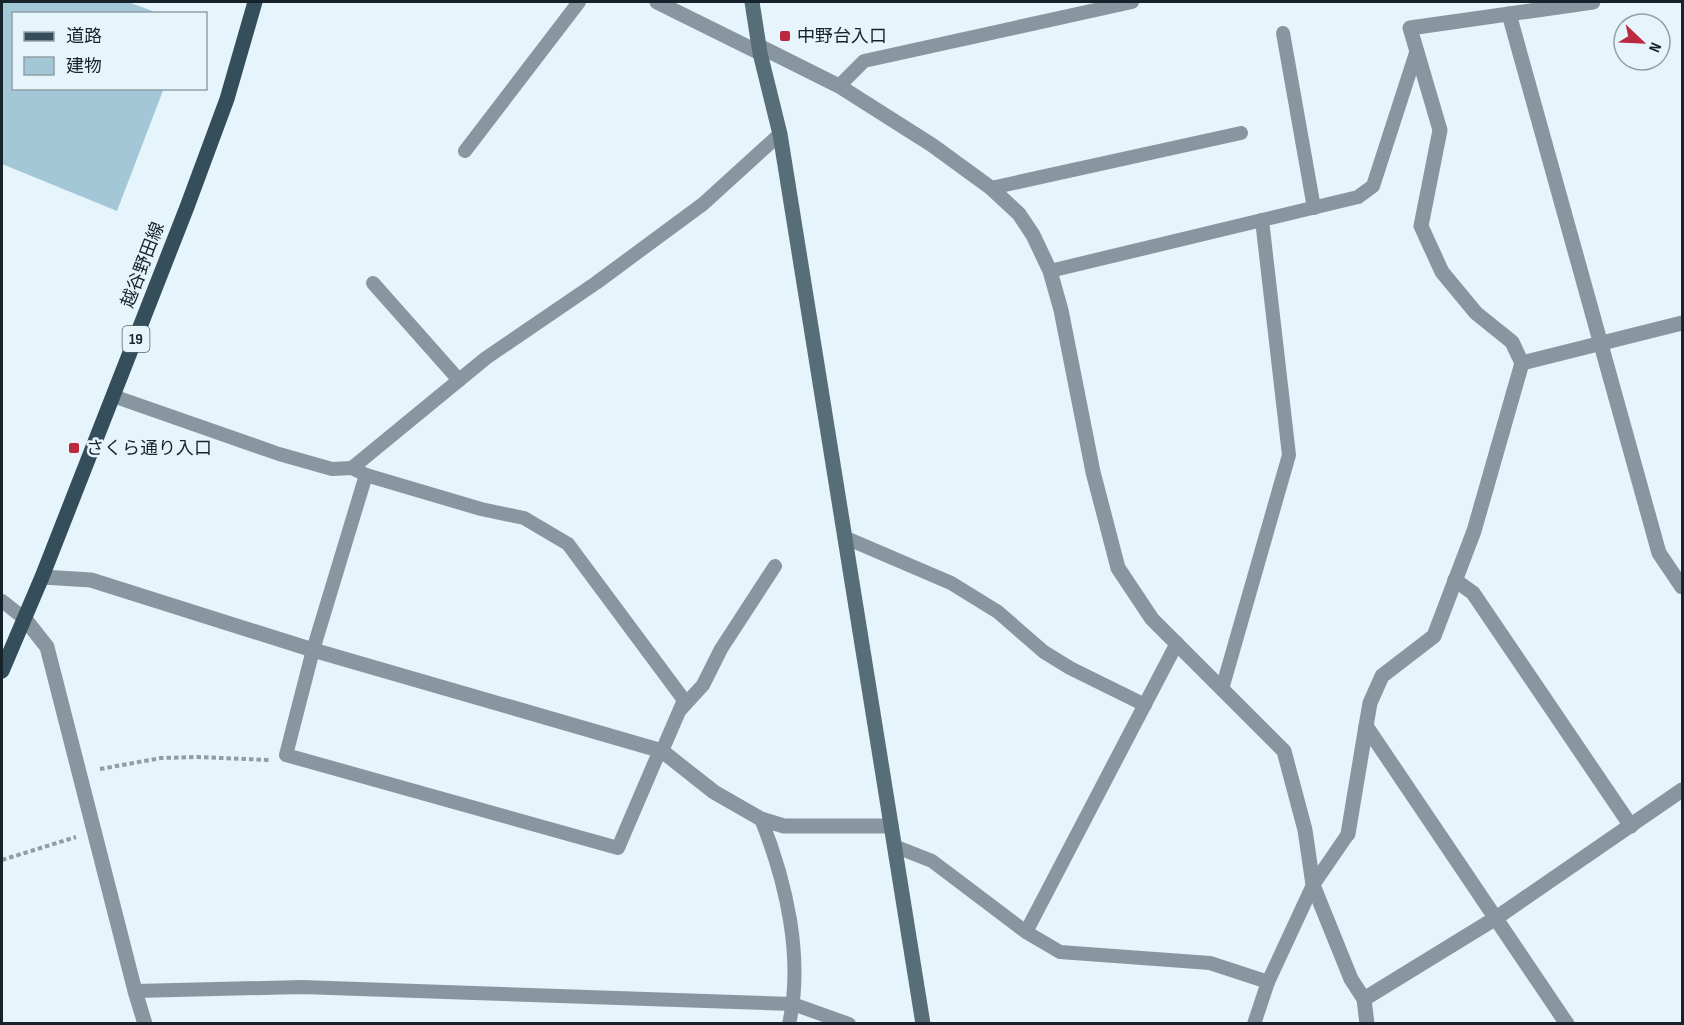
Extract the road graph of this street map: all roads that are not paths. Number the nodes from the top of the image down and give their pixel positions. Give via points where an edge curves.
1 (255, 2) edge
2 (579, 2) edge
3 (657, 2) edge
4 (752, 2) edge
5 (1132, 2) edge
6 (1593, 2) edge
7 (1509, 14) junction
8 (1283, 33) dead end
9 (759, 49) junction
10 (1416, 53) junction
11 (838, 86) junction
12 (1241, 133) dead end
13 (780, 134) junction
14 (465, 151) dead end
15 (991, 188) junction
16 (1314, 208) junction
17 (1262, 220) junction
18 (1050, 271) junction
19 (373, 283) dead end
20 (1683, 323) edge
21 (1603, 343) junction
22 (1522, 363) junction
23 (459, 380) junction
24 (113, 396) junction
25 (352, 468) junction
26 (366, 475) junction
27 (846, 538) junction
28 (775, 566) dead end
29 (42, 577) junction
30 (1455, 580) junction
31 (1683, 587) edge
32 (2, 601) edge
33 (25, 619) junction
34 (1178, 643) junction
35 (313, 650) junction
36 (2, 671) edge
37 (1222, 688) junction
38 (1145, 705) junction
39 (681, 709) junction
40 (1366, 726) junction
41 (661, 751) junction
42 (1683, 790) edge
43 (761, 819) junction
44 (891, 826) junction
45 (1631, 826) junction
46 (1348, 834) joint
47 (894, 846) junction
48 (1313, 885) junction
49 (1496, 918) junction
50 (1026, 932) junction
51 (1268, 982) junction
52 (135, 992) junction
53 (1364, 999) junction
54 (794, 1004) junction
55 (145, 1023) edge
56 (789, 1023) edge
57 (849, 1023) edge
58 (923, 1023) edge
59 (1254, 1023) edge
60 (1367, 1023) edge
61 (1567, 1023) edge

1 - 24 main road, 越谷野田線 / 19 via 227,99
2 - 14 lane
3 - 9 street
4 - 9 street
5 - 11 lane via 864,61
6 - 7 street
7 - 10 street via 1410,28
7 - 21 street
8 - 16 lane
9 - 11 street
9 - 13 street
10 - 16 lane via 1373,186 1358,197
10 - 22 street via 1440,130 1421,226 1442,272 1476,313 1512,342
11 - 15 street via 932,145
12 - 15 lane
13 - 23 lane via 703,204
13 - 27 street
15 - 18 street via 1019,214
16 - 17 lane
17 - 18 lane
17 - 37 lane via 1289,455
18 - 34 street via 1118,568 1152,619
19 - 23 lane
20 - 21 street
21 - 22 street
21 - 31 street via 1659,553
22 - 30 street via 1474,531
23 - 25 lane
24 - 25 lane via 279,454 332,469
24 - 29 main road, 越谷野田線 / 19
25 - 26 lane
26 - 35 lane
26 - 39 lane via 524,518 568,544 684,700
27 - 38 lane via 951,583 998,612 1044,652
27 - 44 street
28 - 39 lane via 703,685
29 - 33 main road, 越谷野田線 / 19
29 - 35 street via 91,580
30 - 40 street via 1434,636 1382,676 1370,703
30 - 45 street via 1473,593
32 - 33 lane
33 - 36 main road, 越谷野田線 / 19
33 - 52 street via 47,647
34 - 37 street
34 - 38 lane
35 - 41 street
35 - 41 lane via 286,755 618,848
37 - 48 street via 1284,751 1305,830
38 - 50 lane
39 - 41 lane
40 - 46 street
40 - 49 street
41 - 43 street via 714,792
42 - 45 street
43 - 44 street via 784,826
43 - 54 lane via 792,932
44 - 47 street
45 - 49 street
46 - 48 lane
47 - 50 lane via 932,861
47 - 58 street
48 - 51 lane
48 - 53 street via 1351,979
49 - 53 street
49 - 61 street
50 - 51 lane via 1060,952 1210,963
51 - 59 lane
52 - 54 lane via 302,987
52 - 55 street
53 - 60 street
54 - 56 lane
54 - 57 lane

